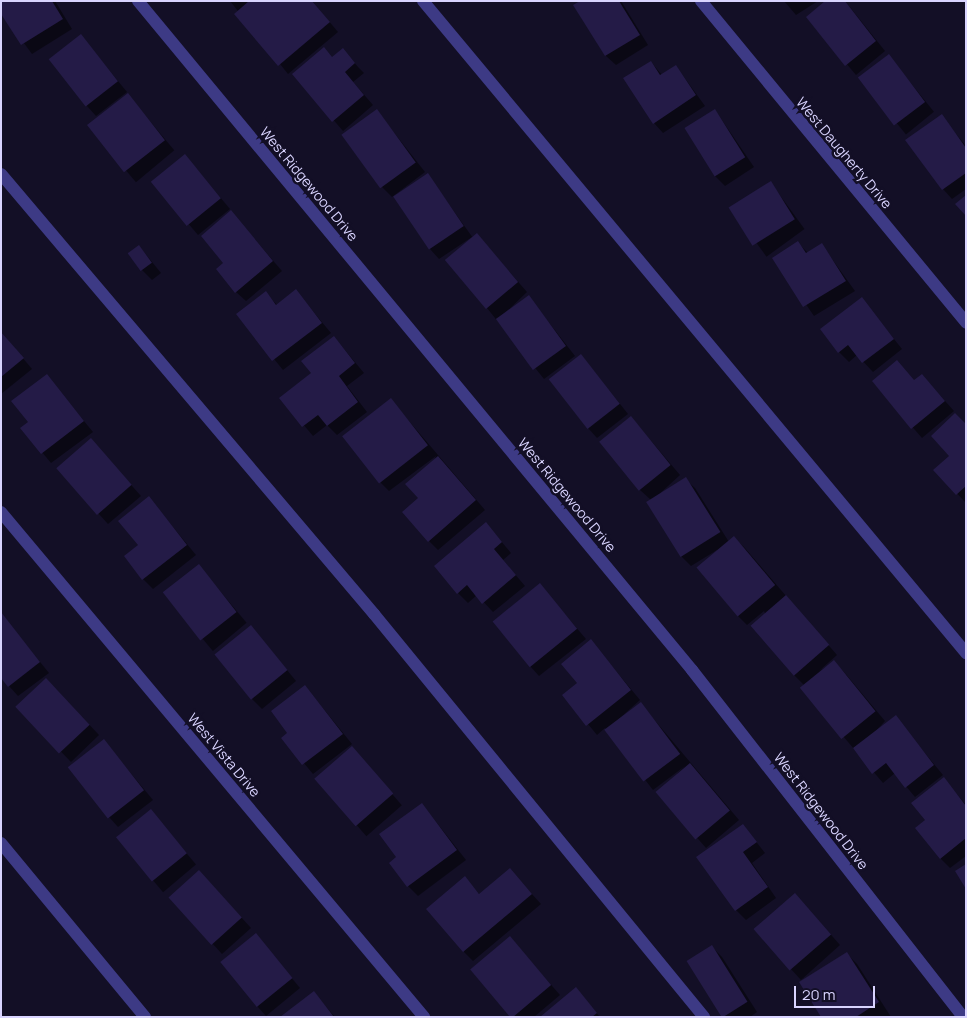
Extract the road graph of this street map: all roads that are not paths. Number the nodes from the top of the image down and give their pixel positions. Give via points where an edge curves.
1 (138, 1) edge
2 (423, 1) edge
3 (701, 1) edge
4 (1, 174) edge
5 (966, 323) edge
6 (1, 512) edge
7 (966, 653) edge
8 (1, 843) edge
9 (145, 1017) edge
10 (424, 1017) edge
11 (704, 1017) edge
12 (963, 1017) edge

1 - 12 street, West Ridgewood Drive via 692,670
2 - 7 street
3 - 5 street, West Daugherty Drive
4 - 11 street via 374,614
6 - 10 street, West Vista Drive
8 - 9 street

